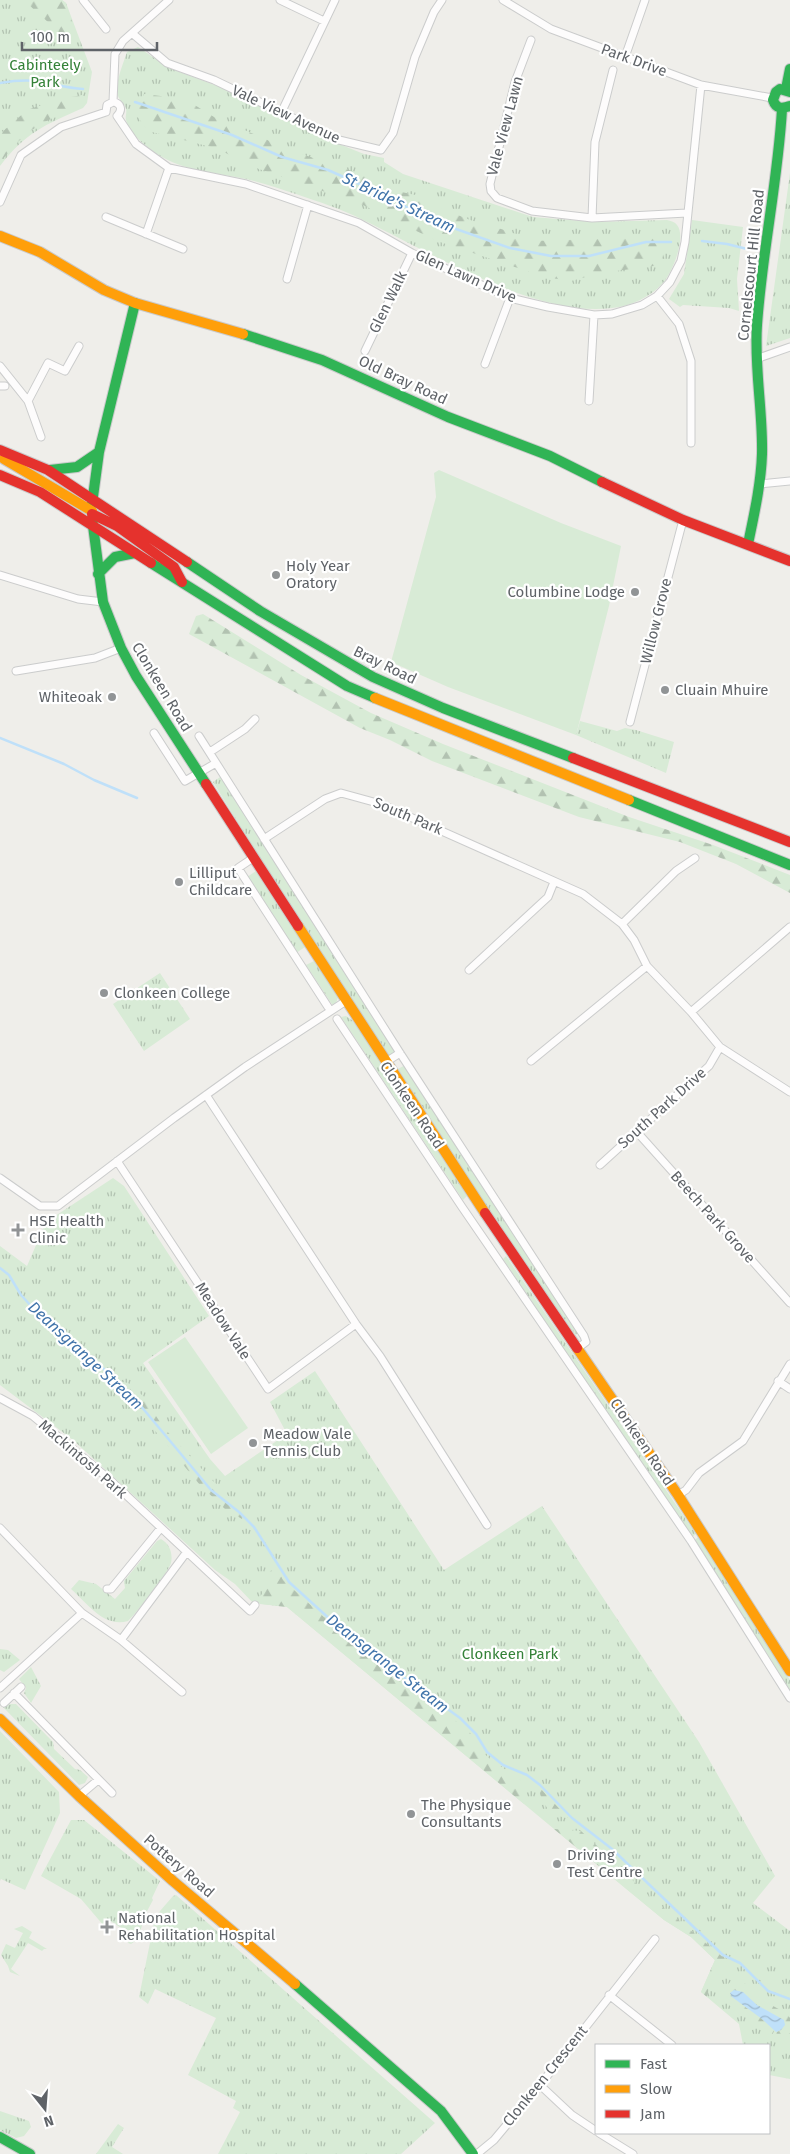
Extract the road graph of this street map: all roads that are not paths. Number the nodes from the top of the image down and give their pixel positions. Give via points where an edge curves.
1 (83, 0) edge
2 (169, 0) edge
3 (280, 0) edge
4 (335, 0) edge
5 (442, 0) edge
6 (503, 0) edge
7 (646, 0) edge
8 (324, 21) junction
9 (106, 29) dead end
10 (133, 34) junction
11 (531, 40) dead end
12 (626, 57) junction
13 (790, 69) edge
14 (613, 70) dead end
15 (700, 85) junction
16 (788, 91) edge
17 (772, 98) junction
18 (113, 102) junction
19 (786, 107) edge
20 (282, 111) junction
21 (106, 112) junction
22 (117, 116) junction
23 (170, 168) junction
24 (0, 202) edge
25 (308, 205) junction
26 (687, 213) junction
27 (106, 217) dead end
28 (592, 218) junction
29 (146, 234) junction
30 (0, 236) edge
31 (183, 249) dead end
32 (412, 252) junction
33 (288, 279) dead end
34 (657, 296) junction
35 (510, 298) junction
36 (136, 303) junction
37 (594, 315) junction
38 (79, 346) dead end
39 (790, 347) edge
40 (365, 351) dead end
41 (756, 359) junction
42 (485, 364) dead end
43 (0, 366) edge
44 (28, 401) junction
45 (589, 401) dead end
46 (41, 437) dead end
47 (691, 443) dead end
48 (0, 450) edge
49 (99, 452) junction
50 (0, 457) edge
51 (48, 470) junction
52 (0, 474) edge
53 (790, 482) edge
54 (759, 484) junction
55 (92, 496) junction
56 (92, 517) junction
57 (683, 520) junction
58 (748, 544) junction
59 (135, 553) junction
60 (790, 562) edge
61 (98, 574) junction
62 (0, 575) edge
63 (183, 584) junction
64 (102, 602) junction
65 (121, 648) junction
66 (16, 671) dead end
67 (255, 719) dead end
68 (630, 722) dead end
69 (154, 733) dead end
70 (199, 736) dead end
71 (210, 752) junction
72 (216, 763) junction
73 (199, 774) junction
74 (264, 839) junction
75 (790, 842) edge
76 (254, 858) junction
77 (695, 858) dead end
78 (790, 865) edge
79 (554, 882) junction
80 (622, 924) junction
81 (790, 927) edge
82 (647, 966) junction
83 (469, 970) dead end
84 (346, 1001) junction
85 (328, 1006) dead end
86 (691, 1012) junction
87 (337, 1019) dead end
88 (720, 1047) junction
89 (400, 1053) junction
90 (531, 1061) dead end
91 (386, 1062) junction
92 (789, 1091) edge
93 (206, 1095) junction
94 (636, 1132) junction
95 (117, 1161) junction
96 (600, 1165) dead end
97 (0, 1178) edge
98 (474, 1197) junction
99 (462, 1208) junction
100 (790, 1303) edge
101 (356, 1324) junction
102 (578, 1348) junction
103 (790, 1364) edge
104 (778, 1381) junction
105 (790, 1389) edge
106 (0, 1398) edge
107 (617, 1406) junction
108 (606, 1416) junction
109 (678, 1495) junction
110 (488, 1525) dead end
111 (0, 1528) edge
112 (160, 1529) junction
113 (186, 1553) junction
114 (107, 1589) dead end
115 (256, 1606) dead end
116 (82, 1613) junction
117 (121, 1640) junction
118 (790, 1671) edge
119 (1, 1684) edge
120 (21, 1687) dead end
121 (182, 1692) dead end
122 (14, 1693) junction
123 (790, 1698) edge
124 (4, 1702) dead end
125 (0, 1719) edge
126 (98, 1780) junction
127 (112, 1793) dead end
128 (79, 1796) junction
129 (655, 1939) dead end
130 (609, 1995) junction
131 (671, 2044) edge
132 (540, 2085) junction
133 (595, 2130) edge
134 (602, 2134) edge
135 (0, 2138) edge
136 (30, 2154) edge
137 (473, 2154) edge
138 (477, 2154) edge
139 (633, 2154) edge

1 - 9 street
2 - 10 street
3 - 8 street
4 - 8 street
5 - 20 street, Vale View Avenue via 415,57 393,133 381,150 339,140
6 - 12 street, Park Drive via 551,29
7 - 12 street
8 - 20 street
10 - 18 street via 122,41 115,54
10 - 20 street, Vale View Avenue via 167,63
11 - 28 street, Vale View Lawn via 515,82 491,191 506,203 532,211
12 - 15 street, Park Drive
13 - 16 main road
14 - 28 street via 595,142
15 - 17 street, Park Drive
15 - 26 street, Glen Lawn Drive
16 - 17 main road via 777,90
17 - 19 main road, Cornelscourt Hill Road via 774,104
18 - 21 street via 107,105
18 - 22 street via 120,107
19 - 41 main road, Cornelscourt Hill Road via 757,324
21 - 22 street
21 - 24 street via 61,127 21,155
22 - 23 street, Glen Lawn Drive via 136,144
23 - 25 street, Glen Lawn Drive via 246,184
23 - 29 street
25 - 32 street, Glen Lawn Drive via 359,223
25 - 33 street
26 - 28 street, Vale View Lawn
26 - 34 street, Glen Lawn Drive via 681,261 670,282
27 - 29 street
29 - 31 street
30 - 36 main road, Old Bray Road via 40,252 104,290
32 - 35 street, Glen Lawn Drive
32 - 40 street, Glen Walk
34 - 37 street, Glen Lawn Drive via 627,311
34 - 47 street via 679,324 691,361
35 - 37 street, Glen Lawn Drive
35 - 42 street
36 - 49 main road, Clonkeen Road
36 - 57 main road, Old Bray Road via 322,360 448,417 550,456
37 - 45 street
38 - 44 street via 65,371 48,363
39 - 41 street
41 - 54 main road, Cornelscourt Hill Road via 762,454
43 - 44 street
44 - 46 street
48 - 51 main road, Bray Road
49 - 51 main road via 79,467
49 - 55 main road, Clonkeen Road
50 - 56 main road
51 - 55 main road, Bray Road
52 - 56 main road
53 - 54 street
54 - 58 main road, Cornelscourt Hill Road
55 - 56 main road, Clonkeen Road
55 - 75 main road, Bray Road via 260,612 372,677 443,708
56 - 59 main road
56 - 61 main road, Clonkeen Road
56 - 63 main road via 117,526 174,567
57 - 58 main road, Old Bray Road
57 - 68 street, Willow Grove
58 - 60 main road, Old Bray Road
59 - 61 main road via 115,557
59 - 63 main road
61 - 64 main road, Clonkeen Road
62 - 64 street via 78,599
63 - 78 main road via 347,686
64 - 65 main road, Clonkeen Road
65 - 66 street via 95,658
65 - 73 main road, Clonkeen Road
67 - 71 street
69 - 73 street via 182,779 188,781
70 - 71 street, Clonkeen Road
71 - 72 street, Clonkeen Road
72 - 73 street
72 - 74 street, Clonkeen Road
73 - 76 main road, Clonkeen Road
74 - 79 street, South Park via 325,799 341,793 381,804
74 - 89 street, Clonkeen Road
76 - 84 main road, Clonkeen Road
76 - 85 street via 238,868
77 - 80 street via 676,871
79 - 80 street, South Park via 583,894
79 - 83 street via 548,897
80 - 82 street, South Park
81 - 86 street
82 - 86 street, South Park
82 - 90 street
84 - 91 main road, Clonkeen Road
84 - 93 street
86 - 88 street, South Park
87 - 99 street, Clonkeen Road
88 - 92 street, South Park
88 - 94 street, South Park Drive via 709,1066
89 - 91 street, Clonkeen Road
89 - 102 street, Clonkeen Road via 584,1336 586,1342
91 - 98 main road, Clonkeen Road
93 - 95 street
93 - 101 street
94 - 96 street, South Park Drive
94 - 100 street, Beech Park Grove
95 - 97 street via 58,1206 40,1206
95 - 101 street, Meadow Vale via 268,1389
98 - 99 street
98 - 102 main road, Clonkeen Road
99 - 108 street, Clonkeen Road
101 - 110 street
102 - 107 main road, Clonkeen Road
103 - 104 street
104 - 105 street
104 - 109 street via 744,1441 699,1473
106 - 112 street, Mackintosh Park via 33,1416 109,1479
107 - 108 street
107 - 109 main road, Clonkeen Road
108 - 123 street, Clonkeen Road via 691,1541
109 - 118 main road, Clonkeen Road
111 - 116 street
112 - 113 street, Mackintosh Park
112 - 114 street
113 - 115 street, Mackintosh Park via 250,1611
113 - 117 street
116 - 117 street
116 - 119 street
117 - 121 street
120 - 122 street
122 - 124 street
122 - 126 street
125 - 128 main road, Pottery Road
126 - 127 street
126 - 128 street
128 - 137 main road, Pottery Road via 195,1901 421,2092 441,2111
129 - 130 street, Clonkeen Crescent
130 - 131 street
130 - 132 street, Clonkeen Crescent
132 - 133 street via 572,2115
132 - 138 street, Clonkeen Crescent via 494,2140
134 - 139 street
135 - 136 main road

